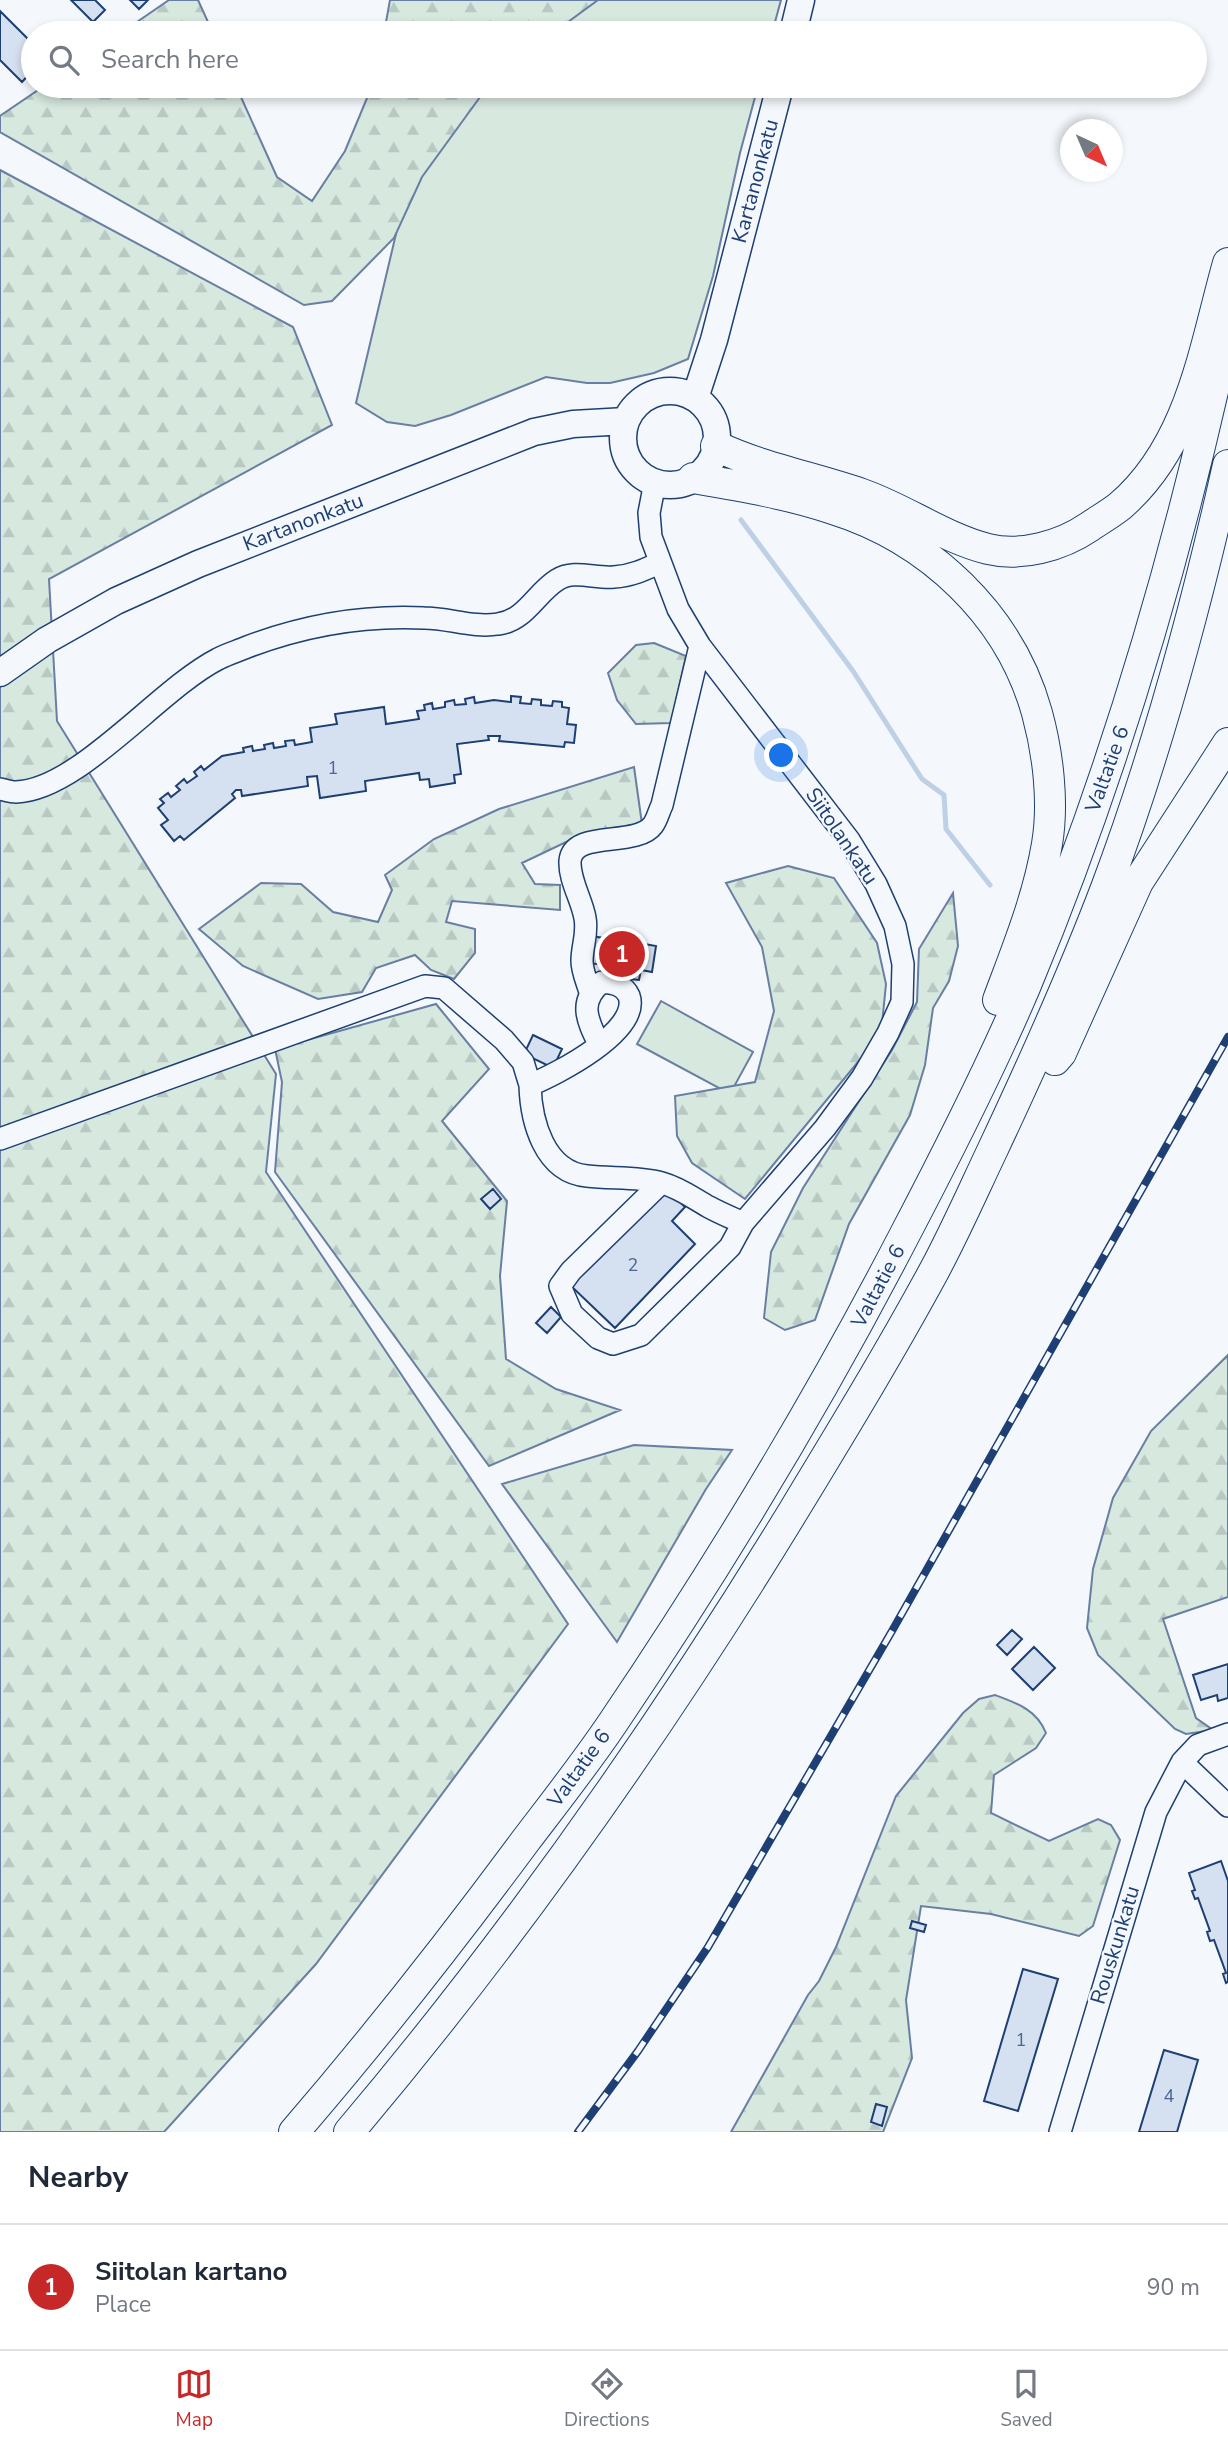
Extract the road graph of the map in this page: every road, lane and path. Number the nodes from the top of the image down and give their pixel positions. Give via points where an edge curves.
1 (801, 0) edge
2 (796, 21) edge
3 (777, 98) edge
4 (1228, 263) edge
5 (1228, 323) edge
6 (695, 398) junction
7 (625, 421) junction
8 (716, 446) junction
9 (1228, 465) edge
10 (694, 478) junction
11 (655, 482) junction
12 (659, 563) junction
13 (700, 646) junction
14 (0, 673) edge
15 (1228, 743) edge
16 (0, 789) edge
17 (590, 992) junction
18 (599, 1044) junction
19 (530, 1085) junction
20 (1003, 1126) junction
21 (0, 1139) edge
22 (661, 1183) junction
23 (743, 1223) junction
24 (856, 1328) junction
25 (1228, 1734) edge
26 (1182, 1762) junction
27 (1228, 1806) edge
28 (294, 2132) edge
29 (349, 2132) edge
30 (1060, 2132) edge

1 - 2 main road
3 - 6 main road, Kartanonkatu
4 - 8 highway via 1191,400 1170,445 1119,506 1059,544 1025,550 990,549 863,494
5 - 24 highway, Valtatie 6 via 1171,567 1096,799 1026,986 944,1159
6 - 7 main road via 663,391 634,406
6 - 8 main road via 713,419
7 - 11 main road via 622,440 627,458 638,473
7 - 14 main road, Kartanonkatu via 534,432 262,538 116,601
8 - 10 main road via 708,464
9 - 20 highway, Valtatie 6 via 1176,675 1107,886 1047,1034
10 - 11 main road via 668,485
10 - 24 highway via 834,509 897,537 952,576 982,606 1007,643 1030,687 1044,738 1049,784 1047,842 1031,912 985,1035
11 - 12 street, Siitolankatu via 649,513
12 - 13 street, Siitolankatu via 678,610
12 - 16 street via 635,575 572,574 556,580 519,615 500,624 397,617 349,620 282,634 217,659 49,785 15,792
13 - 17 street via 662,805 653,825 638,836 590,842 576,849 570,860 585,915 582,964
13 - 23 street, Siitolankatu via 849,840 895,926 903,964 902,1002 862,1078
15 - 20 highway via 1138,882 1060,1053
17 - 18 street via 589,1024
17 - 18 street via 602,982 616,983 627,992 632,1006 616,1033
18 - 19 street via 554,1075
19 - 21 street via 523,1062 504,1040 444,988 425,986
19 - 22 street via 534,1122 560,1166 584,1176
20 - 29 highway, Valtatie 6 via 937,1266 741,1596 640,1751 531,1902
22 - 23 street
22 - 23 street, Siitolankatu via 560,1286 572,1314 598,1338 613,1344 641,1335 730,1247
24 - 28 highway, Valtatie 6 via 715,1564 609,1728 373,2040
25 - 26 street via 1198,1745
26 - 27 street
26 - 30 street, Rouskunkatu via 1156,1812

